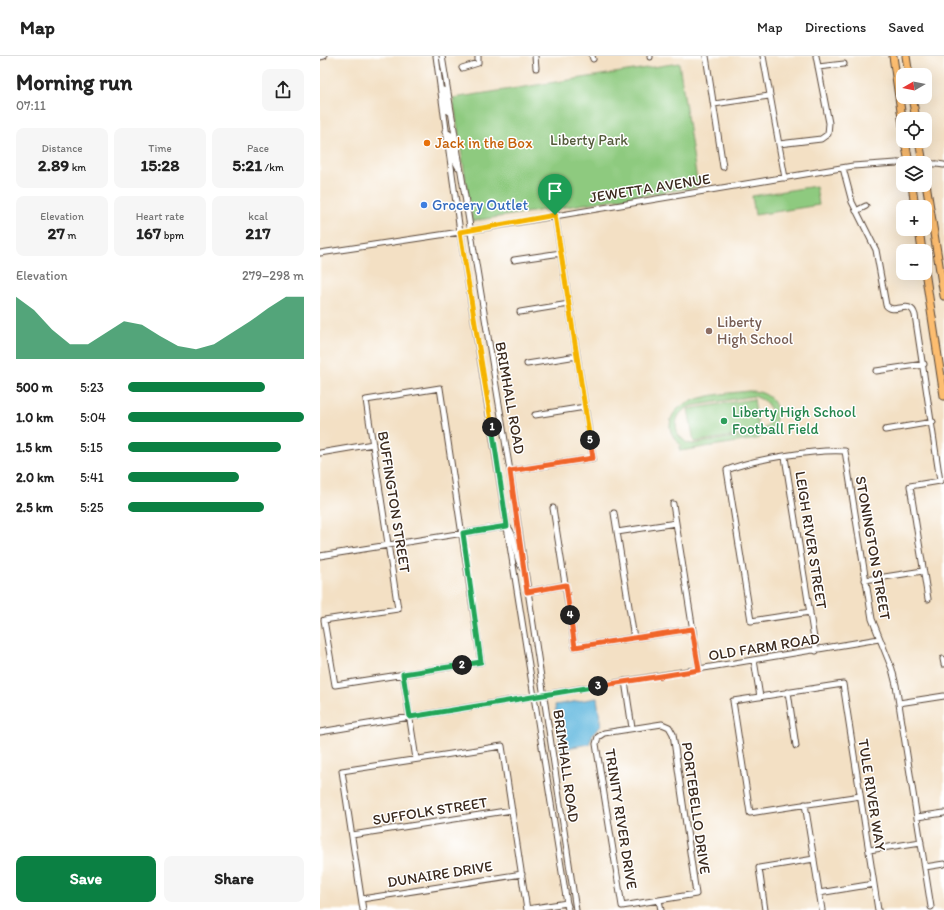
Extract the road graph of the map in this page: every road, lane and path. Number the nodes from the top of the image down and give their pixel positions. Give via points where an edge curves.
1 (324, 56) edge
2 (436, 56) edge
3 (442, 56) edge
4 (478, 56) edge
5 (534, 56) edge
6 (706, 56) edge
7 (763, 56) edge
8 (816, 56) edge
9 (892, 56) edge
10 (906, 56) edge
11 (320, 57) edge
12 (844, 64) dead end
13 (818, 67) junction
14 (462, 68) dead end
15 (536, 68) dead end
16 (908, 68) edge
17 (438, 79) junction
18 (769, 96) junction
19 (714, 104) junction
20 (901, 112) edge
21 (451, 113) junction
22 (445, 131) junction
23 (780, 144) junction
24 (944, 164) edge
25 (724, 167) dead end
26 (844, 168) junction
27 (460, 169) junction
28 (785, 178) junction
29 (927, 192) edge
30 (866, 206) dead end
31 (856, 211) junction
32 (555, 215) junction
33 (470, 229) junction
34 (460, 232) junction
35 (320, 253) edge
36 (561, 253) junction
37 (514, 260) dead end
38 (927, 280) edge
39 (944, 296) edge
40 (569, 304) junction
41 (520, 312) dead end
42 (577, 356) junction
43 (527, 364) dead end
44 (924, 364) junction
45 (876, 371) dead end
46 (944, 396) edge
47 (585, 407) junction
48 (535, 415) dead end
49 (933, 422) junction
50 (885, 430) dead end
51 (373, 444) junction
52 (320, 452) edge
53 (785, 457) junction
54 (510, 471) junction
55 (673, 504) dead end
56 (554, 508) dead end
57 (614, 513) dead end
58 (676, 523) junction
59 (507, 526) junction
60 (617, 532) junction
61 (463, 533) junction
62 (388, 545) junction
63 (320, 556) edge
64 (524, 570) junction
65 (923, 571) junction
66 (865, 580) junction
67 (566, 585) junction
68 (527, 592) junction
69 (928, 599) dead end
70 (810, 612) junction
71 (692, 629) junction
72 (634, 638) junction
73 (880, 639) junction
74 (816, 651) junction
75 (754, 660) junction
76 (699, 670) junction
77 (403, 674) junction
78 (625, 681) junction
79 (788, 692) junction
80 (543, 694) junction
81 (533, 696) junction
82 (944, 696) edge
83 (760, 697) junction
84 (899, 703) junction
85 (410, 717) junction
86 (632, 728) junction
87 (320, 732) edge
88 (796, 746) dead end
89 (416, 759) junction
90 (860, 796) junction
91 (805, 804) junction
92 (512, 810) junction
93 (944, 813) edge
94 (917, 817) junction
95 (352, 835) junction
96 (921, 842) junction
97 (869, 850) junction
98 (814, 859) junction
99 (944, 864) edge
100 (925, 867) junction
101 (522, 874) junction
102 (874, 884) junction
103 (819, 893) junction
104 (362, 899) junction
105 (659, 900) junction
106 (931, 907) dead end
107 (568, 908) edge
108 (363, 910) edge
109 (527, 910) edge
110 (562, 910) edge
111 (576, 910) edge
112 (661, 910) edge
113 (765, 910) edge
114 (822, 910) edge
115 (878, 910) edge

1 - 11 street
2 - 17 street, BRIMHALL ROAD
3 - 21 street, BRIMHALL ROAD
4 - 14 street via 478,63
5 - 15 street
6 - 19 street
7 - 18 street
8 - 13 street
9 - 20 highway
10 - 16 highway
12 - 13 street
13 - 23 street via 829,124 828,134 821,139
17 - 21 street via 442,84 446,109
17 - 22 street, BRIMHALL ROAD
18 - 19 street
18 - 23 street
19 - 25 street
21 - 27 street, BRIMHALL ROAD
22 - 27 street via 451,135 455,161
22 - 34 street, BRIMHALL ROAD
23 - 28 street
24 - 26 street, JEWETTA AVENUE, bridge via 872,164
26 - 28 street, JEWETTA AVENUE
26 - 31 street
27 - 33 street, BRIMHALL ROAD
28 - 32 street, JEWETTA AVENUE
29 - 39 highway
30 - 31 street
31 - 44 street via 876,250 887,307 892,309 906,306 915,312
32 - 33 street, JEWETTA AVENUE
32 - 36 street
33 - 34 street, JEWETTA AVENUE
33 - 54 street, BRIMHALL ROAD
34 - 35 street, JEWETTA AVENUE
34 - 59 street, BRIMHALL ROAD
36 - 37 street
36 - 40 street
38 - 46 highway
40 - 41 street
40 - 42 street
42 - 43 street
42 - 47 street
44 - 45 street
44 - 49 street
47 - 48 street
47 - 54 street via 593,458
49 - 50 street
49 - 65 street via 940,481 910,486
51 - 52 street
51 - 61 street, BUFFINGTON STREET via 366,400 440,388
51 - 62 street, BUFFINGTON STREET
53 - 66 street, STONINGTON STREET via 826,450 844,451
53 - 70 street, LEIGH RIVER STREET
53 - 70 street via 727,470 751,621
54 - 64 street, BRIMHALL ROAD
55 - 58 street
56 - 67 street
57 - 60 street
58 - 60 street
58 - 71 street
59 - 61 street
59 - 64 street via 513,537 517,560
59 - 81 street, BRIMHALL ROAD
60 - 72 street
61 - 62 street
61 - 77 street via 481,662
62 - 63 street
62 - 77 street, BUFFINGTON STREET via 398,608 324,620 335,685
64 - 68 street, BRIMHALL ROAD
65 - 66 street
65 - 69 street
66 - 73 street, STONINGTON STREET via 872,619
67 - 68 street
67 - 72 street via 575,647
68 - 80 street, BRIMHALL ROAD
70 - 74 street, LEIGH RIVER STREET
71 - 72 street
71 - 76 street
73 - 74 street, OLD FARM ROAD
73 - 84 street, STONINGTON STREET via 895,677
74 - 75 street, OLD FARM ROAD
75 - 76 street, OLD FARM ROAD
75 - 83 street
76 - 78 street, OLD FARM ROAD
77 - 85 street
78 - 80 street, OLD FARM ROAD
78 - 86 street
79 - 83 street
79 - 88 street
79 - 90 street, TULE RIVER WAY via 843,684
80 - 81 street, OLD FARM ROAD
80 - 111 street, BRIMHALL ROAD
81 - 85 street, OLD FARM ROAD
81 - 107 street, BRIMHALL ROAD
82 - 84 street
83 - 91 street via 733,701 750,813
84 - 94 street, STONINGTON STREET
85 - 87 street, OLD FARM ROAD
85 - 89 street
86 - 105 street, TRINITY RIVER DRIVE via 604,733 598,737 596,744 622,906
86 - 105 street, PORTEBELLO DRIVE via 662,724 669,727 673,734 696,894
89 - 92 street via 502,746
89 - 95 street via 342,771
90 - 91 street
90 - 97 street, TULE RIVER WAY
91 - 98 street
92 - 95 street, SUFFOLK STREET
92 - 101 street
93 - 94 street
94 - 96 street, STONINGTON STREET
95 - 104 street
96 - 97 street
96 - 100 street, STONINGTON STREET
97 - 102 street, TULE RIVER WAY
98 - 103 street
98 - 113 street via 759,868
99 - 100 street
100 - 106 street, STONINGTON STREET
101 - 104 street, DUNAIRE DRIVE
101 - 109 street
102 - 103 street
102 - 115 street, TULE RIVER WAY
103 - 114 street
104 - 108 street
105 - 112 street
107 - 109 street
107 - 110 street

